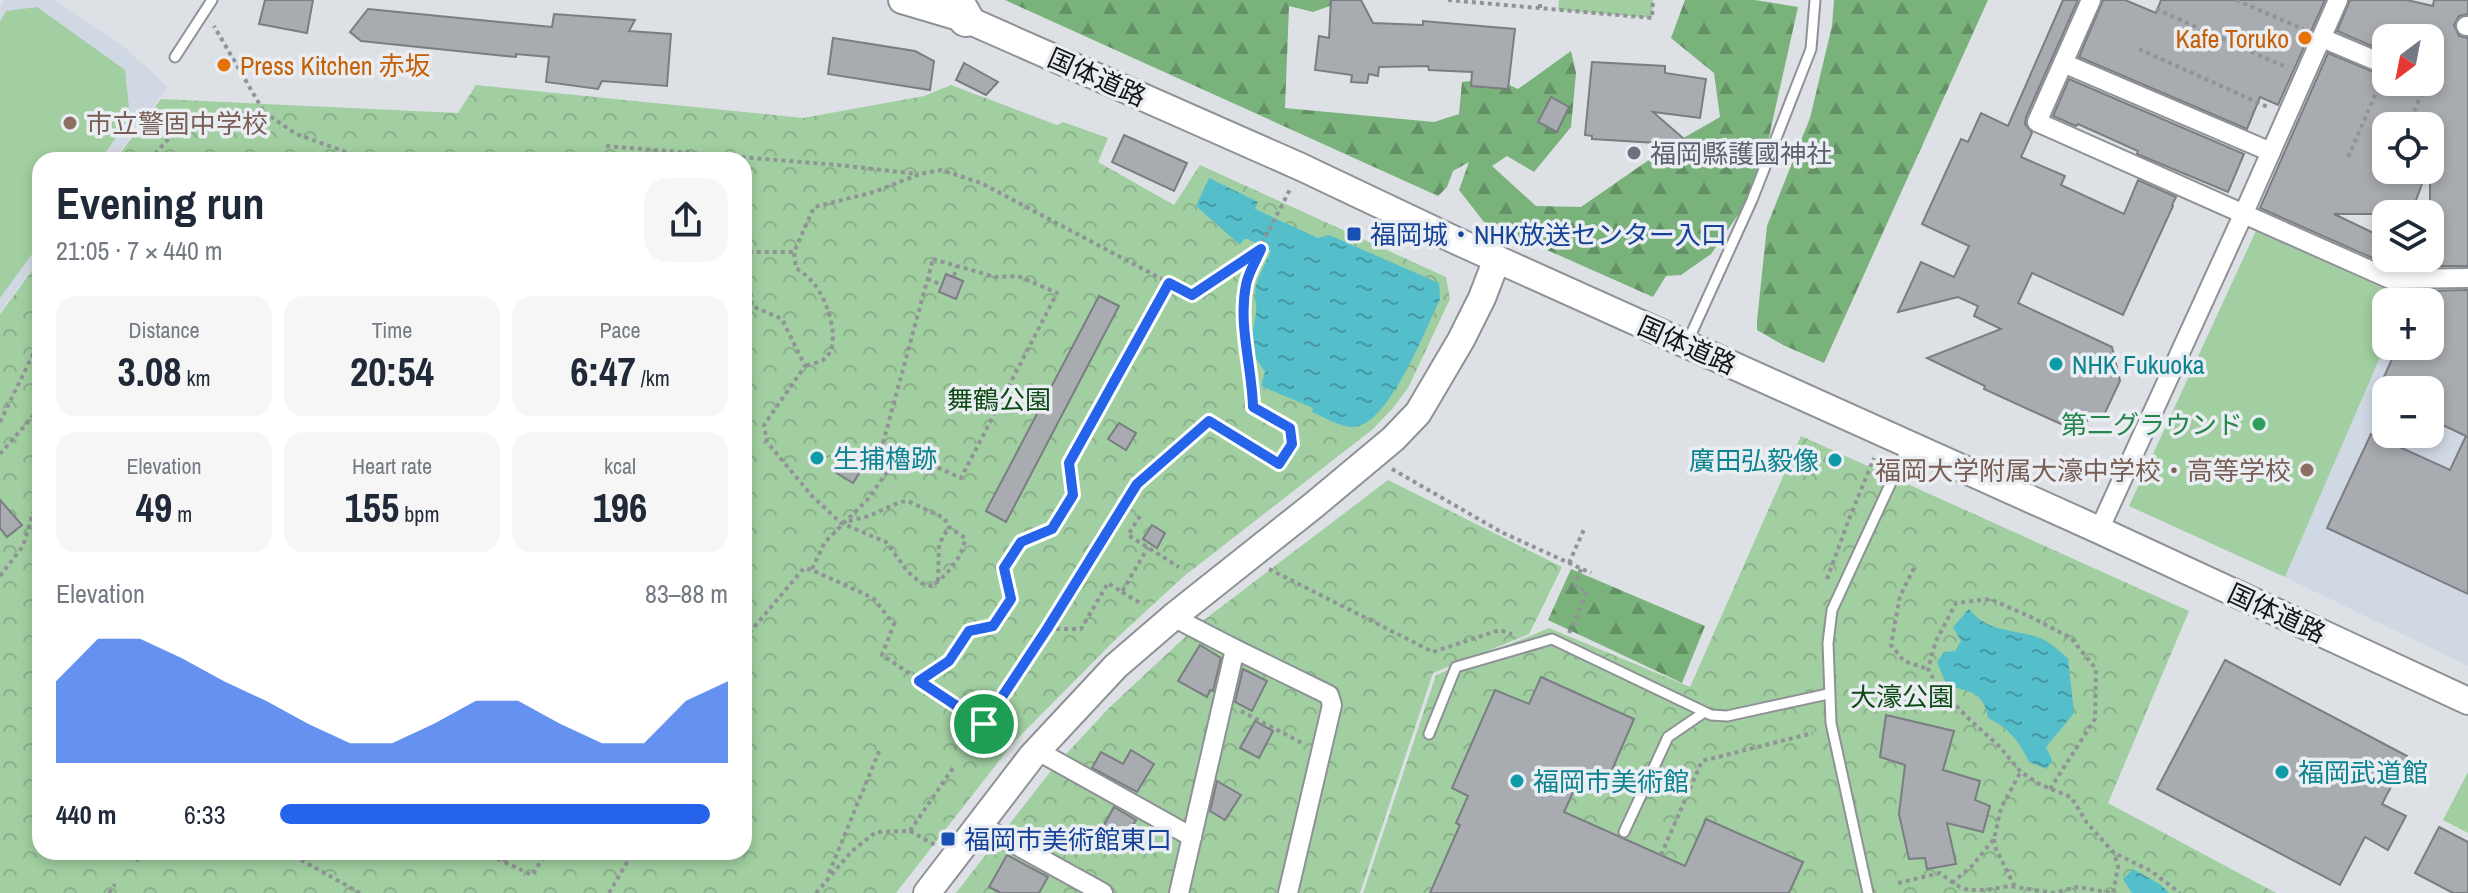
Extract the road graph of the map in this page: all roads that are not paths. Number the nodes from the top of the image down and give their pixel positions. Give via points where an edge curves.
1 (212, 0) edge
2 (902, 0) edge
3 (1815, 0) edge
4 (2091, 0) edge
5 (2338, 0) edge
6 (960, 10) edge
7 (2322, 38) junction
8 (175, 57) dead end
9 (2372, 61) edge
10 (2063, 63) junction
11 (2271, 152) junction
12 (2243, 215) junction
13 (1497, 259) junction
14 (2468, 278) edge
15 (1686, 345) junction
16 (1909, 445) junction
17 (2099, 530) junction
18 (1173, 617) junction
19 (1235, 649) junction
20 (1828, 694) junction
21 (2468, 701) edge
22 (1703, 713) junction
23 (1429, 734) dead end
24 (1035, 754) junction
25 (980, 825) junction
26 (1624, 832) dead end
27 (1192, 837) junction
28 (927, 893) edge
29 (1103, 893) edge
30 (1179, 893) edge
31 (1288, 893) edge
32 (1868, 893) edge

1 - 8 lane
2 - 6 street, 国体道路
3 - 15 lane via 1811,49 1752,200
4 - 10 street
5 - 7 street
6 - 13 street, 国体道路
7 - 9 street
7 - 11 street
10 - 11 street
10 - 12 street via 2037,122
11 - 12 street
12 - 14 street via 2390,279
12 - 17 street
13 - 15 street, 国体道路
13 - 18 street via 1461,340 1418,413 1314,505
15 - 16 street, 国体道路
16 - 17 street, 国体道路
16 - 20 lane via 1832,610
17 - 21 street, 国体道路
18 - 19 street
18 - 24 street via 1116,666
19 - 27 street
19 - 31 street via 1329,695 1332,705
20 - 22 lane via 1727,716
20 - 32 lane
22 - 23 lane via 1552,639 1456,667
22 - 26 lane via 1668,737
24 - 25 street
24 - 27 street
25 - 28 street
25 - 29 street
27 - 30 street

